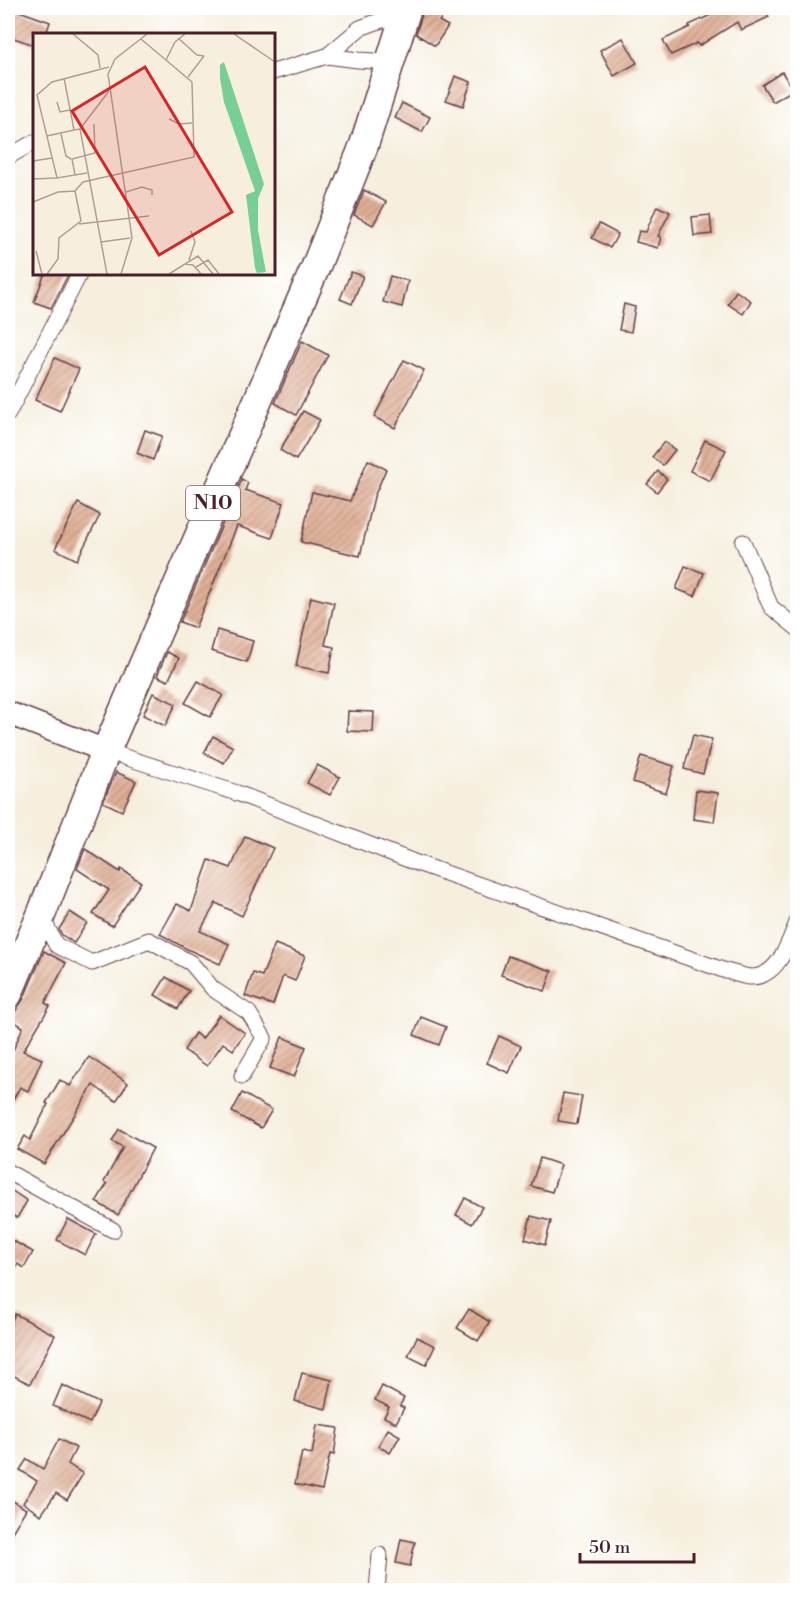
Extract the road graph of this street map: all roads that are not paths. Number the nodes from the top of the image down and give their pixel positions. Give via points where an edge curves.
1 (405, 13) edge
2 (327, 56) junction
3 (389, 62) junction
4 (274, 72) edge
5 (33, 143) edge
6 (8, 157) edge
7 (79, 274) edge
8 (8, 414) edge
9 (743, 542) dead end
10 (798, 629) edge
11 (8, 713) edge
12 (106, 751) junction
13 (41, 915) junction
14 (798, 920) edge
15 (8, 994) edge
16 (242, 1076) dead end
17 (8, 1172) edge
18 (113, 1230) dead end
19 (380, 1555) dead end
20 (377, 1590) edge

1 - 2 street via 360,28
1 - 3 highway, N10
2 - 3 street
2 - 4 street
3 - 12 highway, N10 via 364,145 316,266
5 - 6 street
7 - 8 street
9 - 10 street via 771,607
11 - 12 street
12 - 13 highway, N10
12 - 14 street via 237,793 414,862 726,971 751,977 765,974 783,956
13 - 15 highway, N10
13 - 16 street via 56,945 92,963 149,940 191,963 213,989 249,1014 264,1038
17 - 18 street
19 - 20 street

